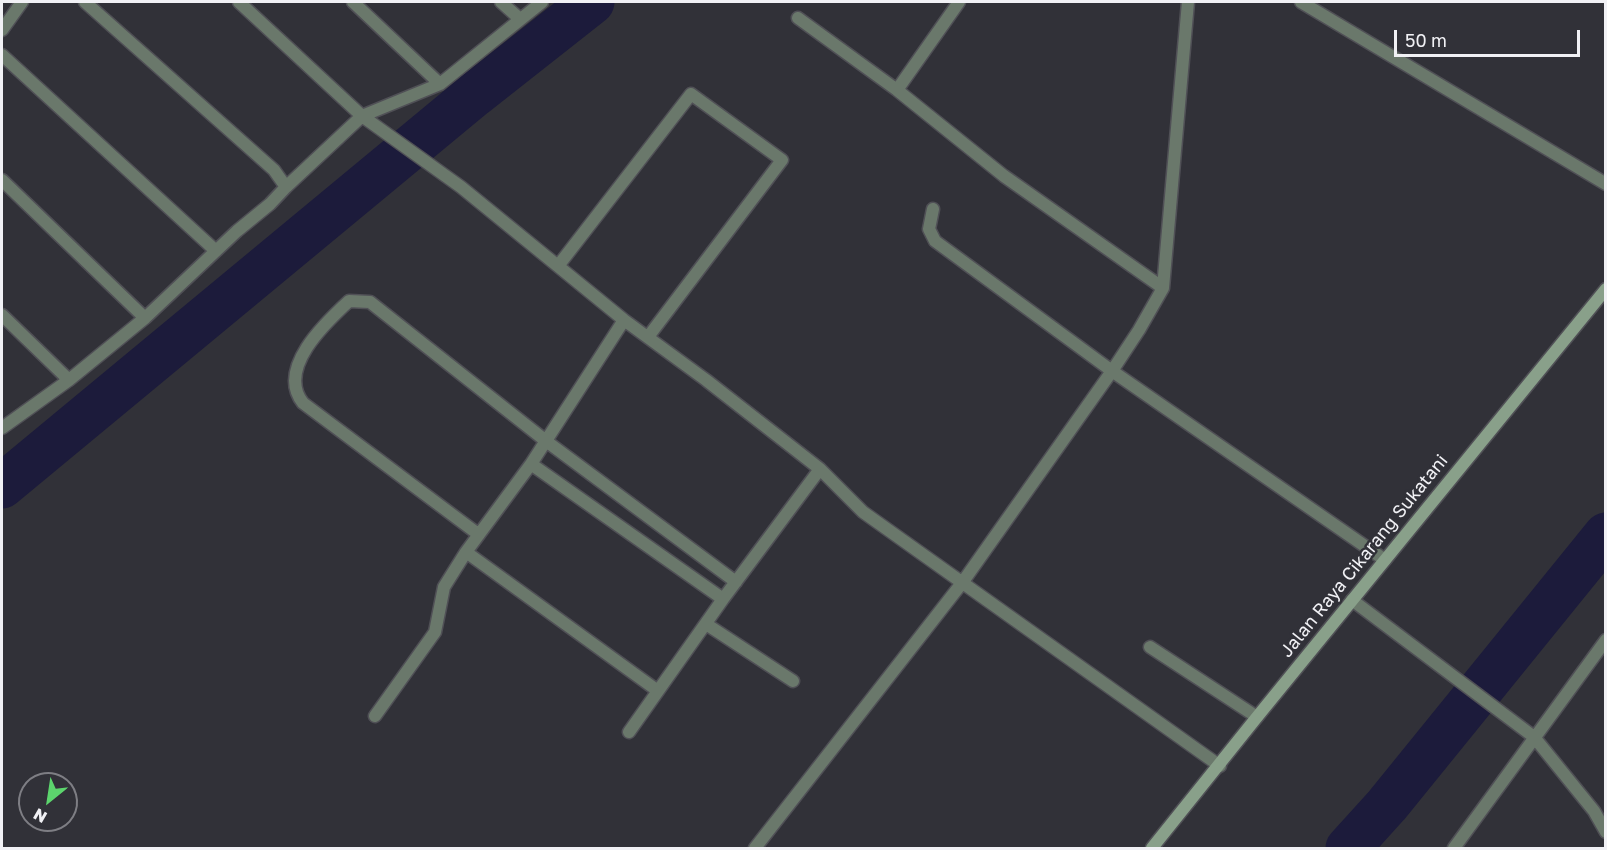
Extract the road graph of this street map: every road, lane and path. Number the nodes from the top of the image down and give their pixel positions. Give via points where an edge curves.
1 (22, 2) edge
2 (86, 2) edge
3 (239, 2) edge
4 (353, 2) edge
5 (501, 2) edge
6 (542, 2) edge
7 (959, 2) edge
8 (1188, 2) edge
9 (1302, 2) edge
10 (798, 18) dead end
11 (520, 19) junction
12 (2, 30) edge
13 (2, 55) edge
14 (440, 84) junction
15 (897, 90) junction
16 (362, 116) junction
17 (2, 180) edge
18 (1605, 184) edge
19 (286, 187) junction
20 (933, 208) dead end
21 (216, 251) junction
22 (558, 266) junction
23 (1163, 288) junction
24 (1605, 289) edge
25 (2, 315) edge
26 (145, 318) junction
27 (624, 320) junction
28 (648, 337) junction
29 (1112, 371) junction
30 (69, 380) junction
31 (2, 428) edge
32 (546, 441) junction
33 (531, 464) junction
34 (820, 469) junction
35 (478, 534) junction
36 (466, 552) junction
37 (1385, 560) junction
38 (736, 582) junction
39 (962, 583) junction
40 (723, 599) junction
41 (1352, 600) junction
42 (706, 624) junction
43 (1605, 640) edge
44 (1150, 647) dead end
45 (793, 681) dead end
46 (658, 691) junction
47 (375, 716) dead end
48 (1257, 717) junction
49 (629, 732) dead end
50 (1534, 737) junction
51 (1220, 766) junction
52 (1605, 832) edge
53 (1461, 846) edge
54 (755, 849) edge
55 (1152, 849) edge

1 - 12 street
2 - 19 street via 274,170
3 - 16 street
4 - 14 street
5 - 11 street
6 - 11 street
7 - 15 street
8 - 23 street
9 - 18 street
10 - 15 street
11 - 14 street
13 - 21 street
14 - 16 street
15 - 23 street via 1004,176
16 - 19 street
16 - 22 street via 461,187
17 - 26 street
19 - 21 street
20 - 29 street via 929,229 935,241
21 - 26 street
22 - 27 street
22 - 28 street via 691,94 782,160
23 - 29 street
24 - 37 main road, Jalan Raya Cikarang Sukatani
25 - 30 street
26 - 30 street
27 - 28 street
27 - 32 street
28 - 34 street
29 - 37 street
29 - 39 street
30 - 31 street
32 - 33 street
32 - 35 street via 370,302 349,301 306,348 296,366 294,380 297,396 303,403
32 - 38 street
33 - 35 street
33 - 40 street
34 - 38 street
34 - 39 street via 863,512
35 - 36 street
36 - 46 street
36 - 47 street via 444,587 435,632
37 - 41 main road, Jalan Raya Cikarang Sukatani
38 - 40 street
39 - 51 street
39 - 54 street
40 - 42 street
41 - 48 main road, Jalan Raya Cikarang Sukatani
41 - 50 street
42 - 45 street
42 - 46 street
43 - 50 street
44 - 48 street
46 - 49 street
48 - 51 main road, Jalan Raya Cikarang Sukatani
50 - 52 street via 1594,811
50 - 53 street
51 - 55 main road, Jalan Raya Cikarang Sukatani

